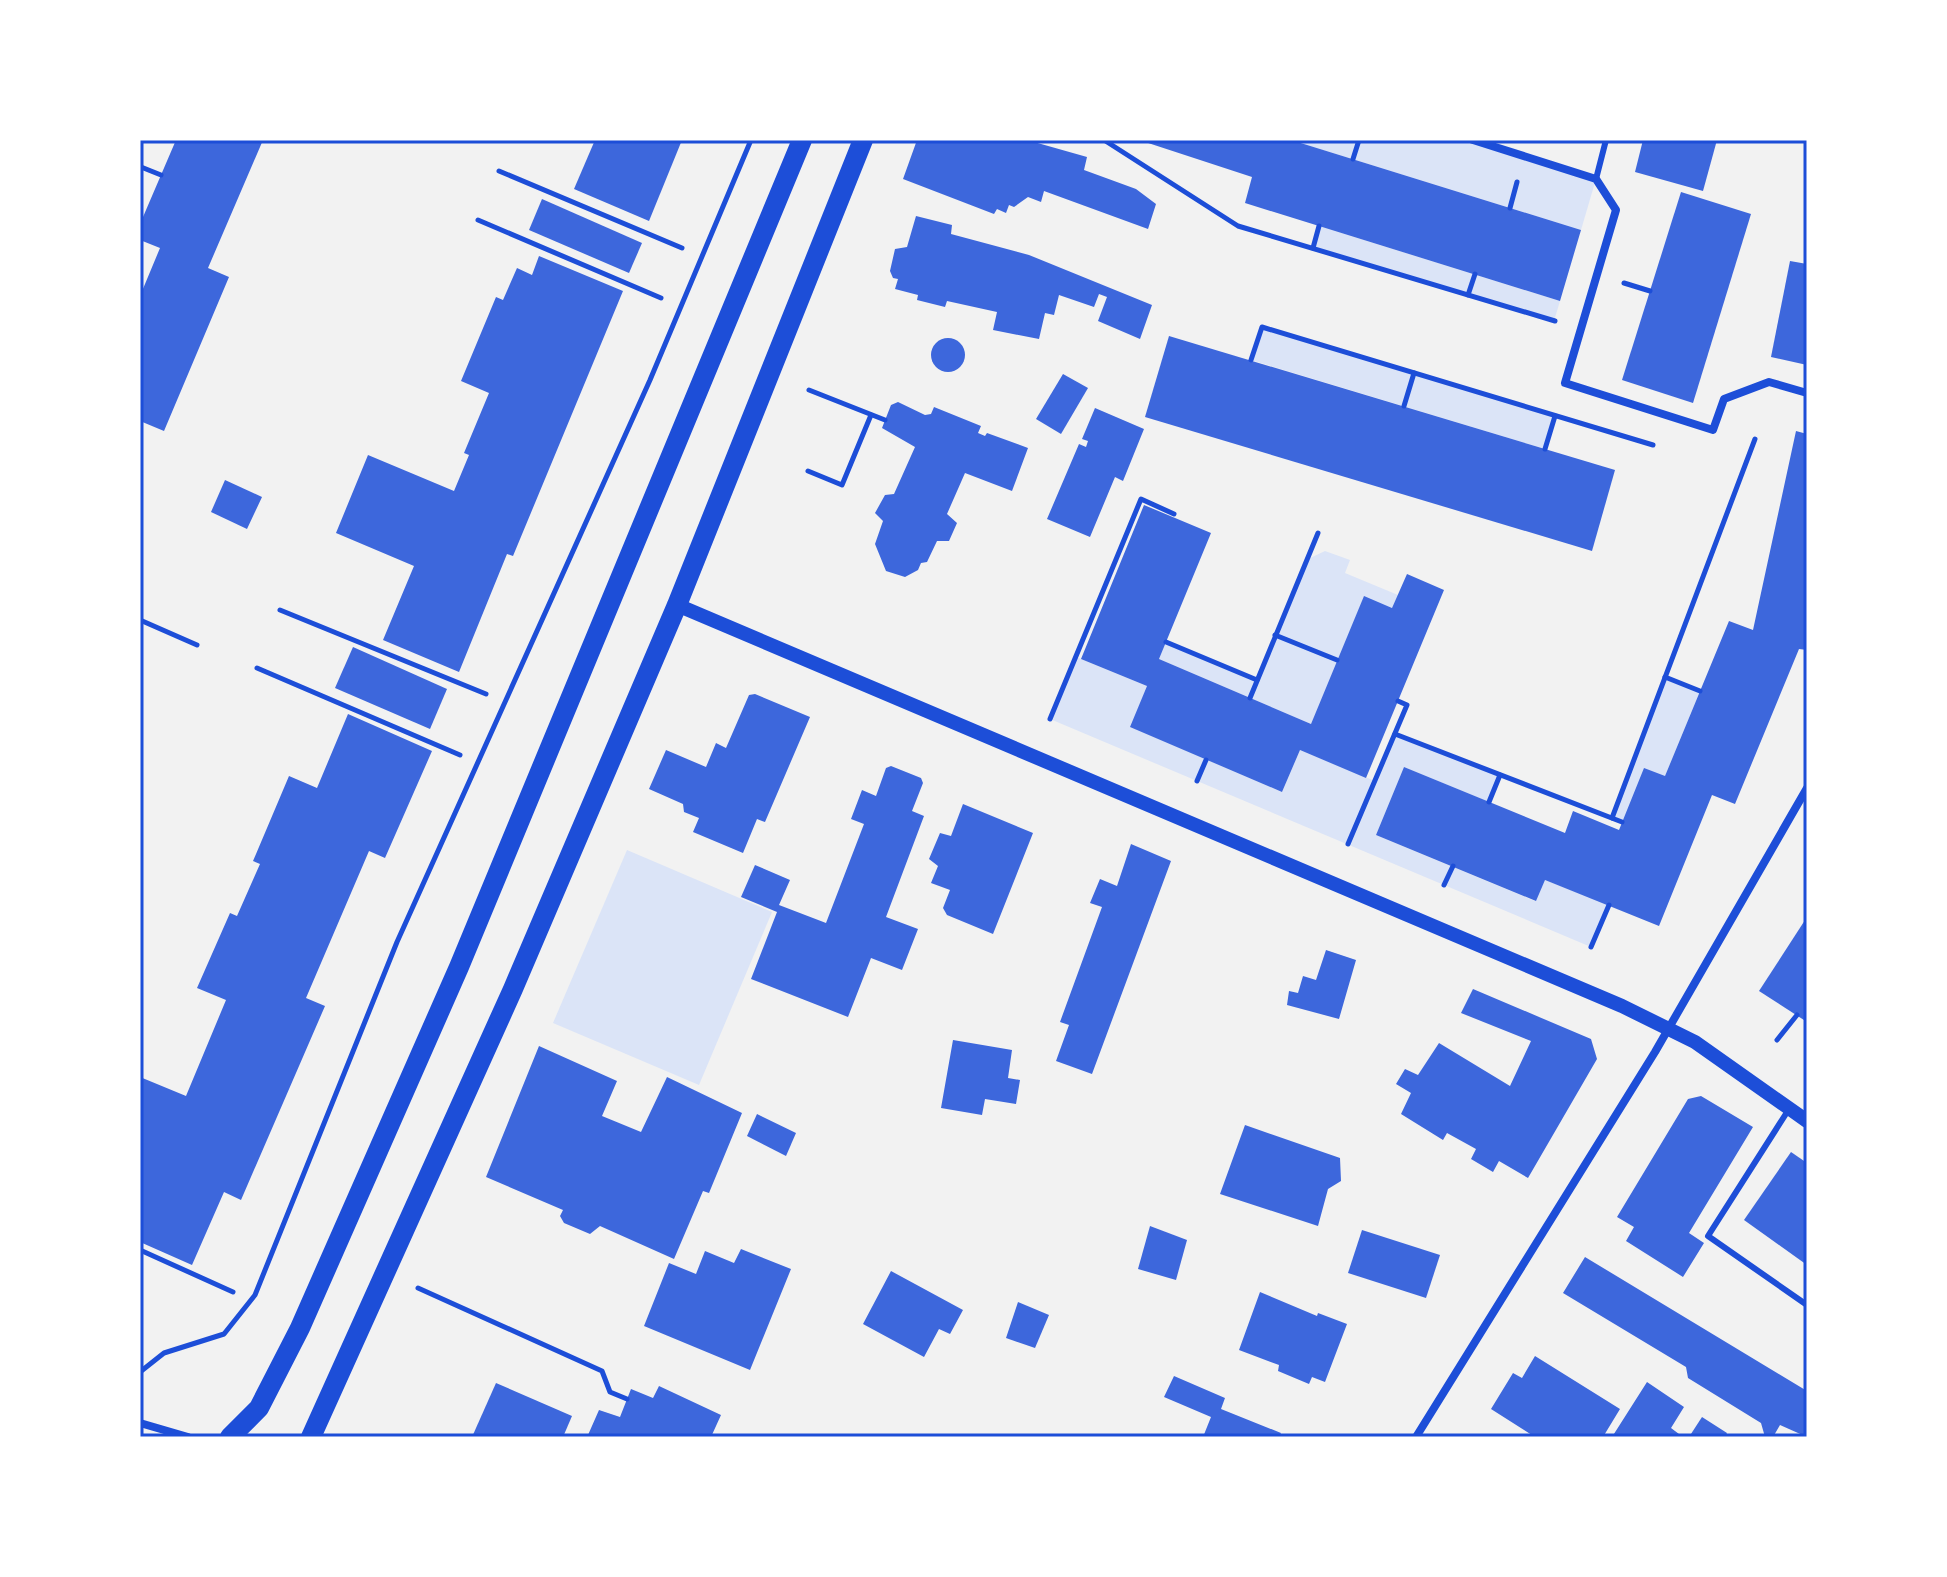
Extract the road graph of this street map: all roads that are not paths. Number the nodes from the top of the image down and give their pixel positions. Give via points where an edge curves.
1 (802, 140) edge
2 (863, 140) edge
3 (1473, 140) edge
4 (1606, 140) edge
5 (1596, 179) junction
6 (1807, 393) edge
7 (677, 605) junction
8 (1807, 788) edge
9 (1669, 1028) junction
10 (1789, 1109) junction
11 (1807, 1121) edge
12 (1807, 1305) edge
13 (140, 1423) edge
14 (188, 1437) edge
15 (230, 1437) edge
16 (311, 1437) edge
17 (1416, 1437) edge

1 - 15 main road via 459,967 300,1328 259,1408
2 - 7 main road
3 - 5 street
4 - 5 lane
5 - 6 street via 1616,210 1565,383 1713,430 1724,399 1769,382
7 - 9 street
7 - 16 main road via 513,989
8 - 9 street
9 - 10 street
9 - 17 street
10 - 11 street
10 - 12 lane via 1708,1236
13 - 14 street

